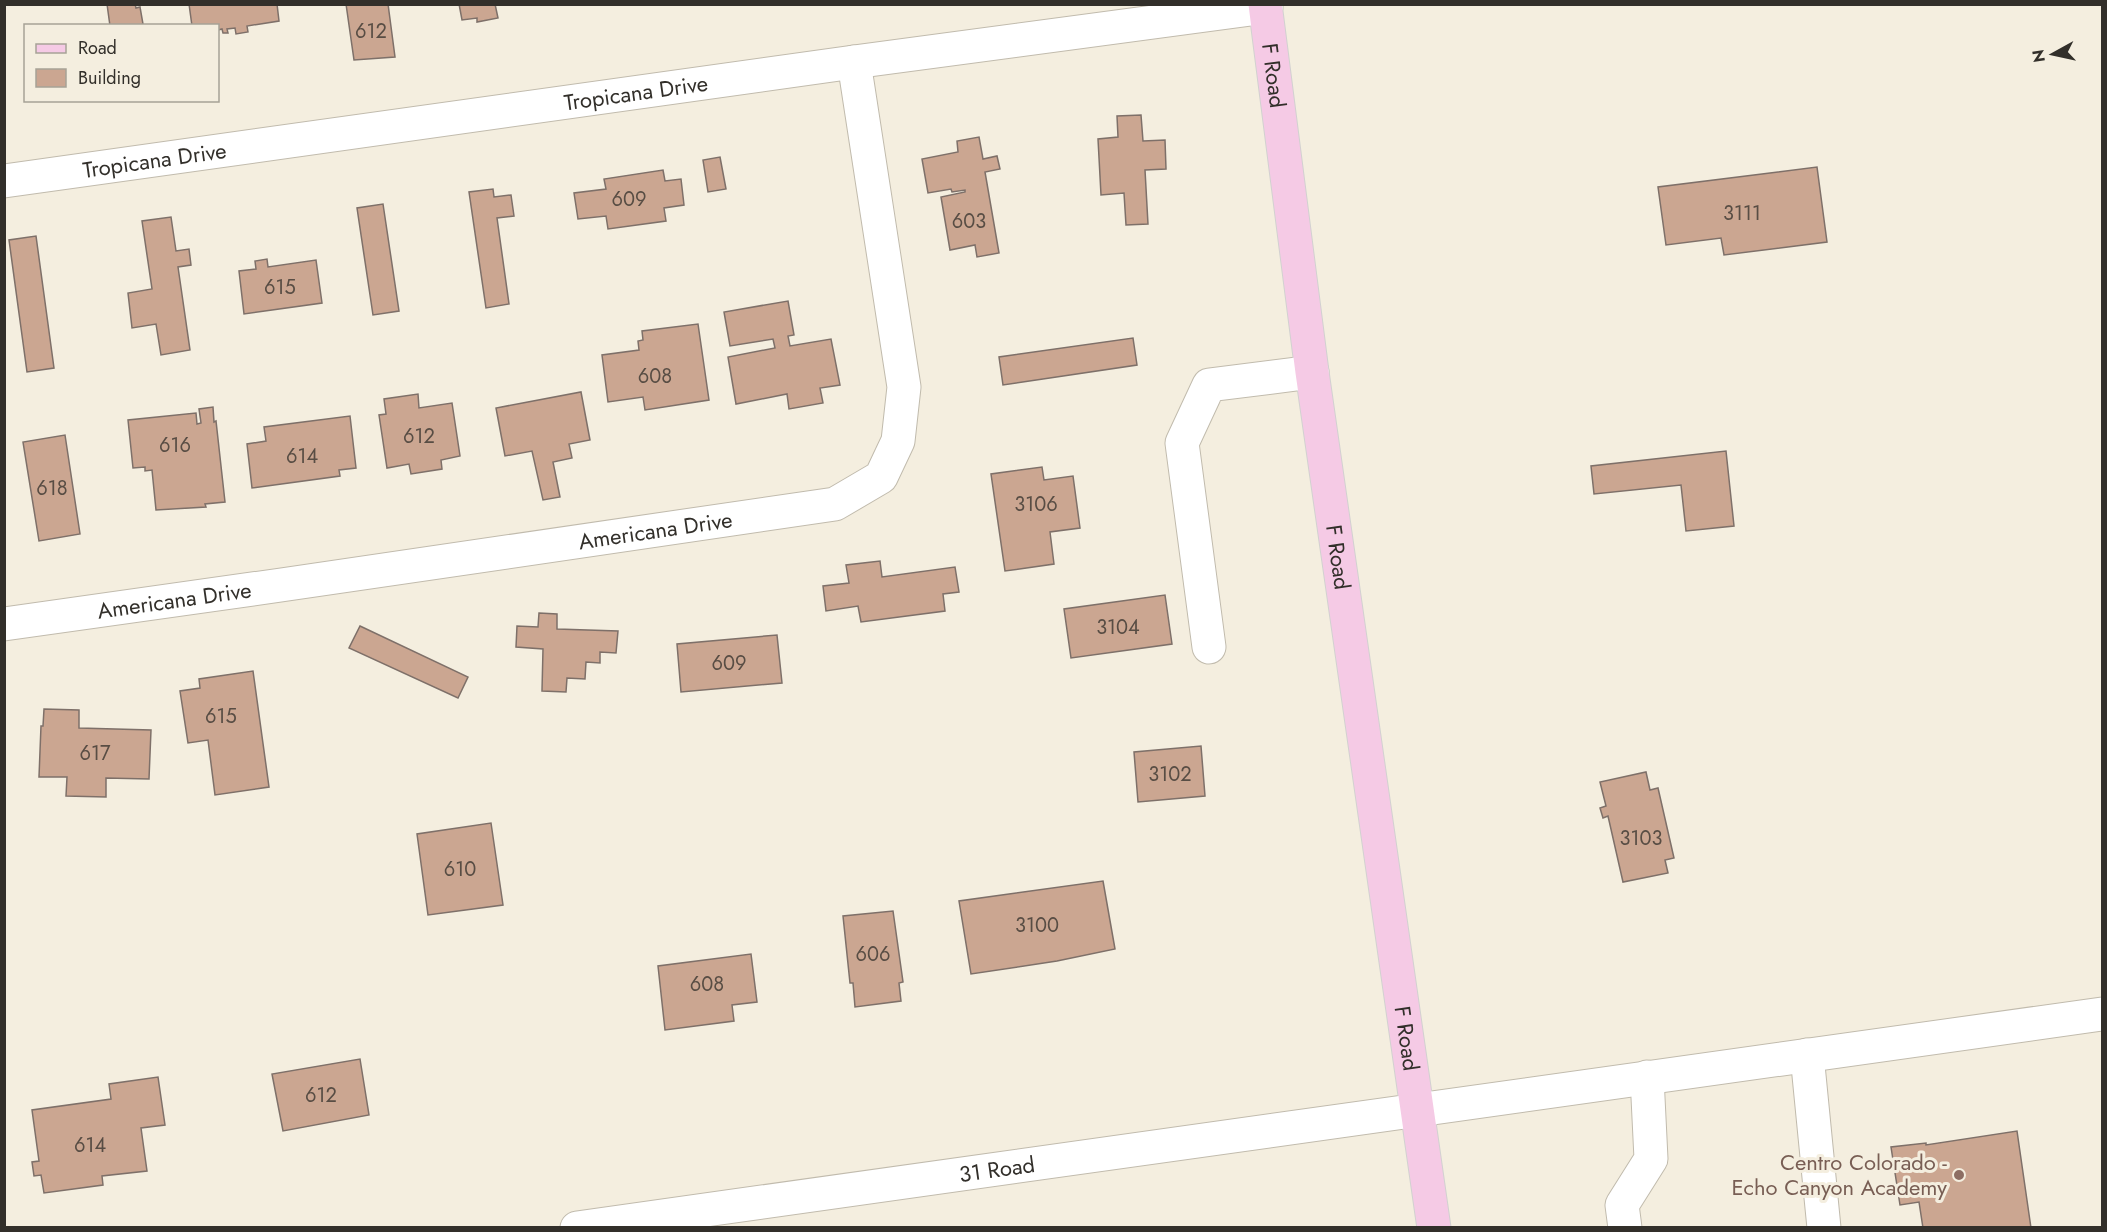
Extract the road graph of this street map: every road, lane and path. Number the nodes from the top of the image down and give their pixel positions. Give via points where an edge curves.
1 (1266, 6) edge
2 (854, 62) junction
3 (4, 181) edge
4 (1312, 372) junction
5 (4, 624) edge
6 (1209, 647) dead end
7 (2103, 1014) edge
8 (1807, 1055) junction
9 (1647, 1077) junction
10 (1417, 1109) junction
11 (577, 1227) edge
12 (1434, 1227) edge
13 (1625, 1227) edge
14 (1824, 1227) edge

1 - 2 street, Tropicana Drive
1 - 4 main road, F Road
2 - 3 street, Tropicana Drive
2 - 5 street, Americana Drive via 904,387 898,441 881,477 835,504
4 - 6 street via 1209,385 1182,443
4 - 10 main road, F Road
7 - 8 street, 31 Road
8 - 9 street, 31 Road
8 - 14 street
9 - 10 street, 31 Road
9 - 13 street via 1651,1159 1622,1205
10 - 11 street, 31 Road
10 - 12 main road, F Road

